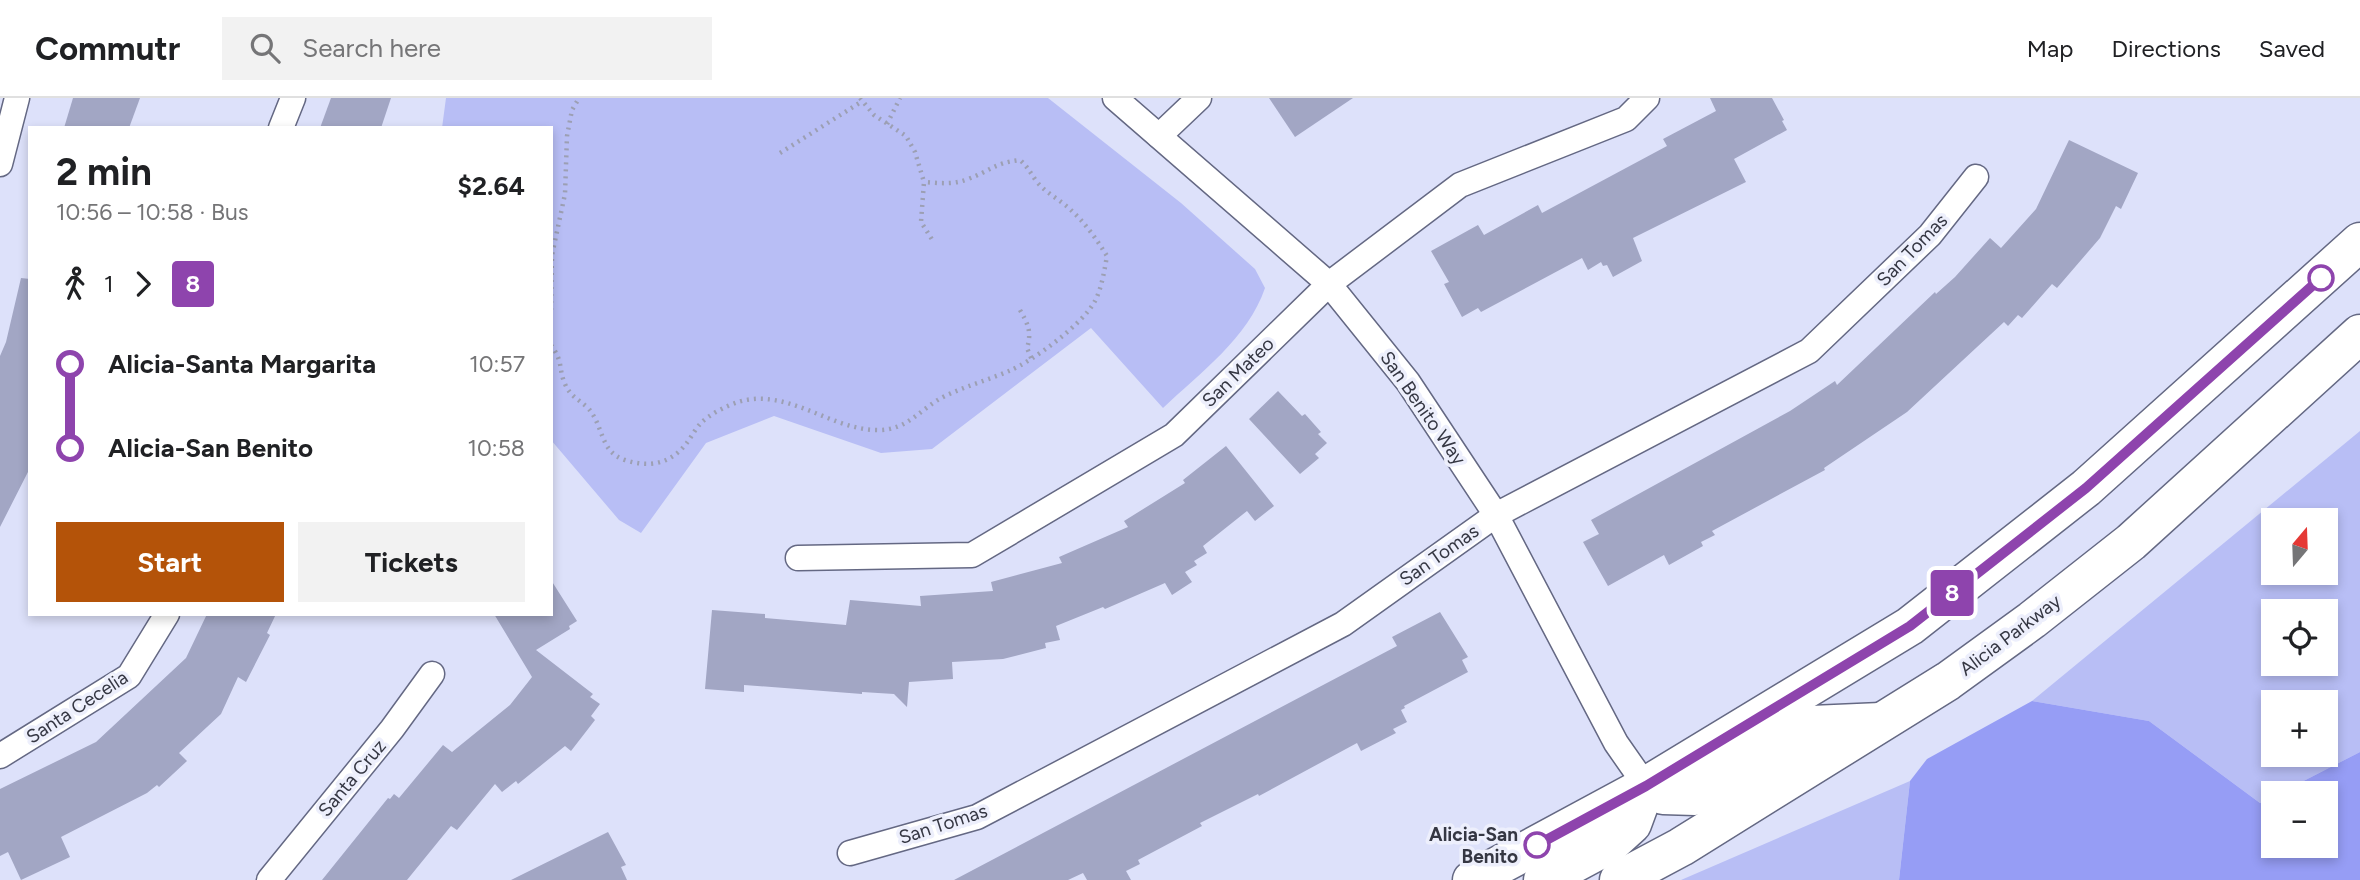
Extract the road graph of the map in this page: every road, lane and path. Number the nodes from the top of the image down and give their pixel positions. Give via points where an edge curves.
1 (17, 98) edge
2 (293, 98) edge
3 (579, 98) edge
4 (900, 98) edge
5 (1115, 98) edge
6 (1199, 98) edge
7 (1647, 98) edge
8 (861, 100) edge
9 (887, 124) junction
10 (282, 126) edge
11 (1159, 136) junction
12 (780, 153) dead end
13 (0, 164) edge
14 (1976, 177) dead end
15 (923, 182) junction
16 (933, 241) dead end
17 (2360, 242) edge
18 (553, 250) edge
19 (1329, 284) junction
20 (1020, 310) dead end
21 (2360, 334) edge
22 (553, 348) edge
23 (1032, 360) junction
24 (1496, 515) junction
25 (798, 558) dead end
26 (166, 616) edge
27 (432, 674) dead end
28 (1883, 722) junction
29 (0, 756) edge
30 (1646, 786) junction
31 (850, 853) dead end
32 (269, 880) edge
33 (1472, 880) edge
34 (1543, 880) edge
35 (1619, 880) edge

1 - 13 street
2 - 10 street
3 - 18 path via 567,136 565,194
4 - 9 path
5 - 11 street, San Benito Way
6 - 11 street
7 - 19 street, San Mateo via 1626,119 1461,185
8 - 9 path
8 - 12 path
9 - 15 path via 906,136
11 - 19 street, San Benito Way
14 - 24 street, San Tomas via 1930,236 1809,351
15 - 16 path via 921,222
15 - 23 path via 951,184 1000,162 1020,160 1037,182 1070,208 1107,256 1103,283 1093,304
17 - 30 main road via 2086,488 1910,626
19 - 24 street, San Benito Way via 1408,382
19 - 25 street, San Mateo via 1174,435 972,555
20 - 23 path via 1031,336 1027,348
21 - 28 main road, Alicia Parkway via 2131,541 2032,620
22 - 23 path via 562,364 564,383 597,421 608,452 639,464 658,464 674,457 702,422 739,402 784,401 857,429 894,430 944,397
24 - 30 street, San Benito Way via 1616,743
24 - 31 street, San Tomas via 1343,624 977,817
26 - 29 street, Santa Cecelia via 129,676
27 - 32 street, Santa Cruz
28 - 30 main road via 1812,724 1695,796 1663,795
28 - 35 main road, Alicia Parkway via 1682,847
30 - 33 main road
30 - 34 main road via 1632,824 1610,845

